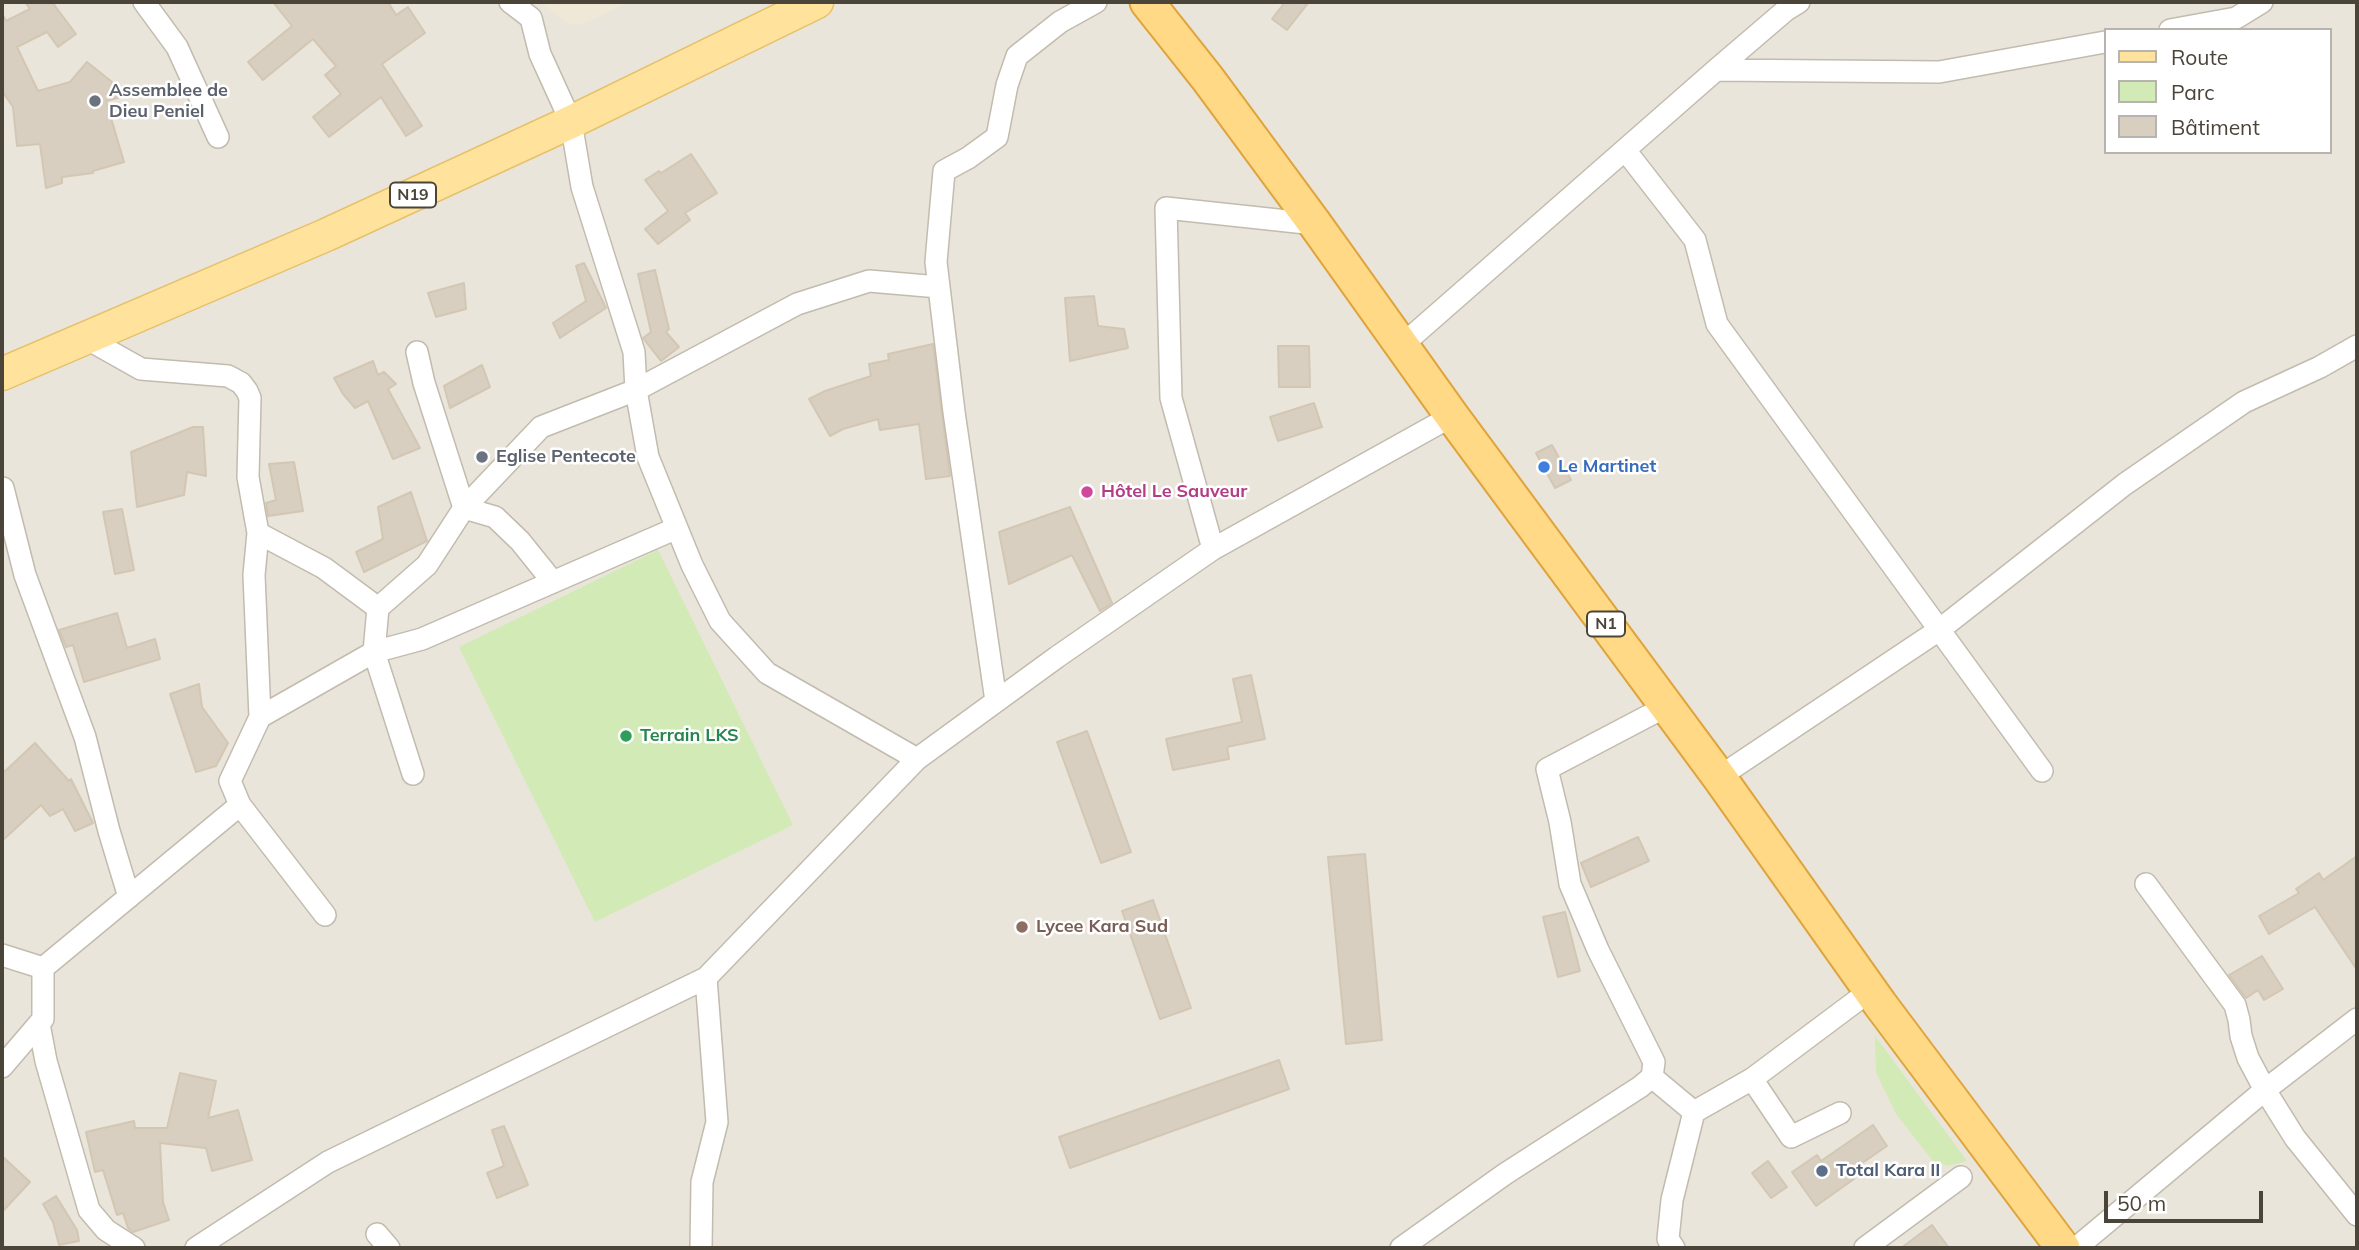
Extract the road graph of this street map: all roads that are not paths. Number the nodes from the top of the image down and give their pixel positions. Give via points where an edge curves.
1 (144, 2) edge
2 (510, 2) edge
3 (817, 2) edge
4 (1096, 2) edge
5 (1147, 2) edge
6 (1798, 2) edge
7 (2262, 2) edge
8 (2181, 28) edge
9 (2104, 42) edge
10 (1716, 70) junction
11 (571, 122) junction
12 (219, 137) dead end
13 (1625, 150) junction
14 (1315, 224) junction
15 (939, 287) junction
16 (84, 337) junction
17 (1401, 346) junction
18 (2357, 346) edge
19 (417, 352) dead end
20 (2, 374) edge
21 (636, 390) junction
22 (1452, 416) junction
23 (3, 488) edge
24 (464, 508) junction
25 (677, 528) junction
26 (258, 533) junction
27 (1213, 550) junction
28 (553, 582) junction
29 (378, 608) junction
30 (1939, 630) junction
31 (374, 652) junction
32 (996, 701) junction
33 (1667, 706) junction
34 (260, 717) junction
35 (917, 759) junction
36 (2042, 771) dead end
37 (412, 774) dead end
38 (1719, 777) junction
39 (240, 805) junction
40 (2146, 884) dead end
41 (129, 897) junction
42 (325, 915) dead end
43 (2, 955) edge
44 (43, 968) junction
45 (706, 978) junction
46 (1871, 990) junction
47 (2357, 1019) edge
48 (39, 1024) junction
49 (2, 1068) edge
50 (1652, 1077) junction
51 (1752, 1079) junction
52 (2265, 1090) junction
53 (1693, 1112) junction
54 (1840, 1113) dead end
55 (1961, 1177) dead end
56 (2357, 1216) edge
57 (134, 1248) edge
58 (196, 1248) edge
59 (701, 1248) edge
60 (1401, 1248) edge
61 (1674, 1248) edge
62 (1865, 1248) edge
63 (2063, 1248) edge
64 (2076, 1248) edge

1 - 12 street via 177,47
2 - 11 street via 531,18 541,54
3 - 11 main road, N19
4 - 15 street via 1060,22 1017,56 997,137 944,170 936,262
5 - 14 highway, N1
6 - 10 street
7 - 8 street via 2236,18
9 - 10 street via 1939,72
10 - 13 street
11 - 16 main road, N19 via 326,235
11 - 21 street via 582,187 634,352
13 - 17 street
13 - 30 street via 1695,240 1717,324
14 - 17 highway, N1
14 - 27 street via 1166,208 1171,398
15 - 21 street via 869,281 797,304
15 - 32 street
16 - 20 main road, N19
16 - 26 street via 141,369 228,376 241,383 250,398 248,477
17 - 22 highway, N1
18 - 30 street via 2244,402 2125,484
19 - 24 street
21 - 24 street via 541,427
21 - 25 street via 648,457
22 - 27 street
22 - 33 highway, N1
23 - 41 street via 25,575 85,737
24 - 28 street via 495,517
24 - 29 street via 427,565
25 - 28 street
25 - 35 street via 720,621 767,673
26 - 29 street via 324,568
26 - 34 street via 254,575
27 - 32 street
28 - 31 street via 422,639
29 - 31 street
30 - 36 street
30 - 38 street
31 - 34 street
31 - 37 street
32 - 35 street
33 - 38 highway, N1
33 - 50 street via 1547,769 1570,884 1654,1062
34 - 39 street via 230,781
35 - 45 street
38 - 46 highway, N1
39 - 41 street
39 - 42 street
40 - 52 street via 2235,1005 2248,1058
41 - 44 street
43 - 44 street
44 - 48 street via 43,1019
45 - 58 street via 328,1162
45 - 59 street via 717,1122 702,1182
46 - 51 street
46 - 63 highway, N1
47 - 52 street
48 - 49 street
48 - 57 street via 89,1210 106,1230
50 - 53 street
50 - 60 street
51 - 53 street
51 - 54 street via 1791,1137
52 - 56 street via 2295,1138
52 - 64 street
53 - 61 street via 1672,1200 1668,1240
55 - 62 street

